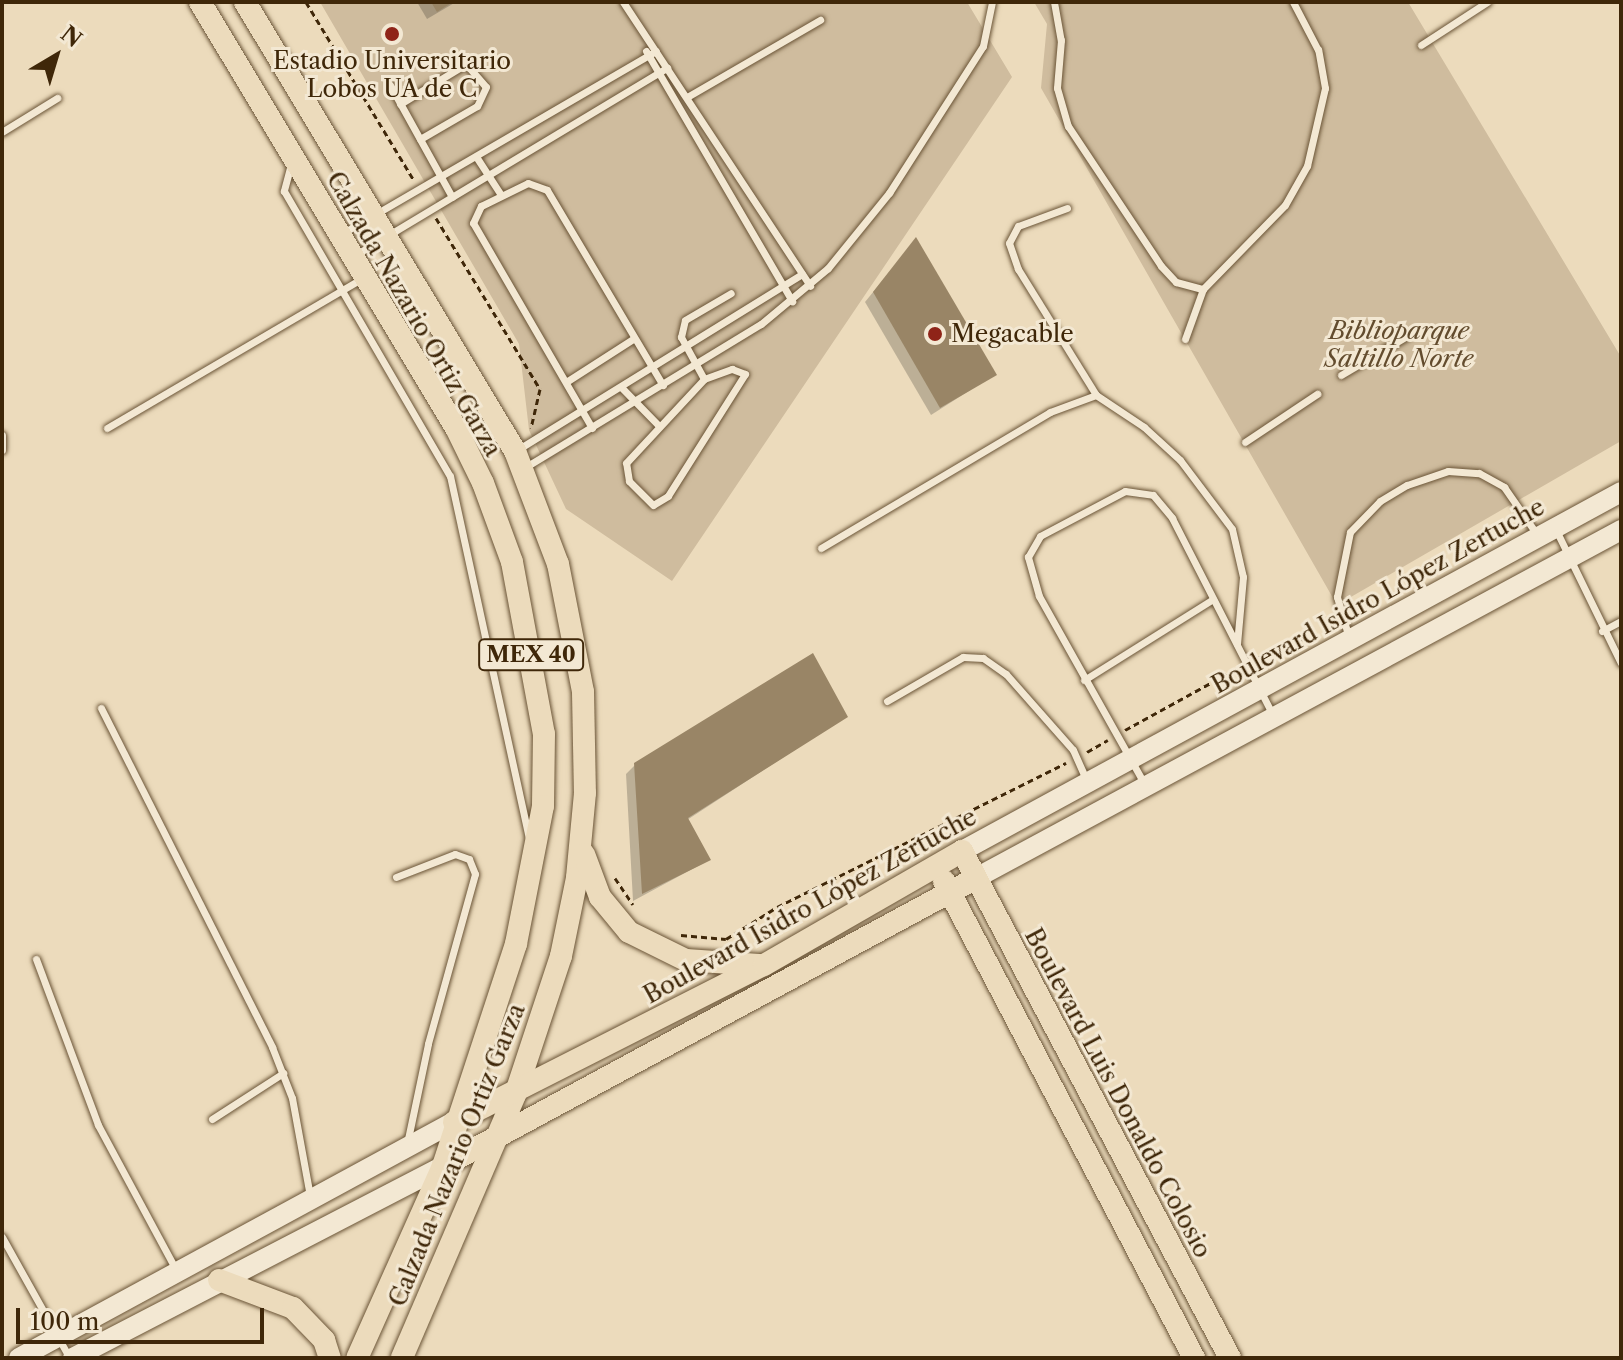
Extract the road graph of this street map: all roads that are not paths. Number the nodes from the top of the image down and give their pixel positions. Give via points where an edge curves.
1 (200, 2) edge
2 (245, 2) edge
3 (623, 2) edge
4 (992, 2) edge
5 (1054, 2) edge
6 (1293, 2) edge
7 (1487, 2) edge
8 (820, 20) dead end
9 (645, 42) junction
10 (1421, 45) dead end
11 (656, 51) junction
12 (647, 56) junction
13 (667, 68) junction
14 (656, 74) junction
15 (390, 85) dead end
16 (687, 97) junction
17 (57, 98) dead end
18 (400, 104) junction
19 (545, 119) junction
20 (2, 132) edge
21 (554, 136) junction
22 (420, 139) junction
23 (293, 158) junction
24 (477, 158) junction
25 (488, 175) junction
26 (442, 177) junction
27 (501, 195) junction
28 (452, 197) junction
29 (1067, 208) dead end
30 (375, 215) junction
31 (387, 235) junction
32 (340, 236) junction
33 (352, 257) junction
34 (802, 274) junction
35 (364, 277) junction
36 (810, 286) junction
37 (783, 287) junction
38 (343, 289) junction
39 (1203, 289) junction
40 (731, 293) dead end
41 (792, 301) junction
42 (1410, 334) dead end
43 (633, 339) junction
44 (1185, 339) dead end
45 (685, 348) junction
46 (695, 366) junction
47 (652, 368) junction
48 (1341, 375) dead end
49 (704, 379) junction
50 (566, 382) junction
51 (663, 385) junction
52 (621, 387) junction
53 (1317, 394) dead end
54 (1096, 395) junction
55 (635, 402) junction
56 (582, 410) junction
57 (659, 426) junction
58 (107, 428) dead end
59 (592, 428) junction
60 (2, 435) edge
61 (1245, 442) dead end
62 (2, 450) edge
63 (522, 454) junction
64 (1621, 492) edge
65 (1621, 530) edge
66 (1547, 532) junction
67 (821, 548) dead end
68 (1571, 558) junction
69 (1213, 599) junction
70 (1621, 621) edge
71 (1602, 631) junction
72 (1349, 640) junction
73 (1237, 646) junction
74 (1621, 663) edge
75 (1084, 680) junction
76 (1260, 690) junction
77 (887, 701) dead end
78 (101, 708) dead end
79 (1274, 717) junction
80 (1134, 761) junction
81 (1089, 785) junction
82 (1146, 787) junction
83 (580, 842) junction
84 (962, 851) junction
85 (535, 861) junction
86 (937, 865) junction
87 (396, 877) dead end
88 (976, 878) junction
89 (949, 892) junction
90 (36, 959) dead end
91 (764, 965) junction
92 (283, 1073) junction
93 (515, 1095) junction
94 (212, 1119) dead end
95 (454, 1122) junction
96 (497, 1137) junction
97 (406, 1150) junction
98 (443, 1166) junction
99 (311, 1199) junction
100 (2, 1237) edge
101 (178, 1273) junction
102 (219, 1280) junction
103 (57, 1337) junction
104 (19, 1358) edge
105 (72, 1358) edge
106 (330, 1358) edge
107 (357, 1358) edge
108 (402, 1358) edge
109 (1194, 1358) edge
110 (1230, 1358) edge

1 - 23 main road, Calzada Nazario Ortiz Garza / MEX 40
2 - 30 main road, Calzada Nazario Ortiz Garza / MEX 40
3 - 9 lane
4 - 36 lane via 983,46 901,175 864,227
5 - 39 lane via 1061,40 1059,101 1068,126 1161,266 1176,282
6 - 39 lane via 1318,50 1325,88 1307,166 1285,205
7 - 10 lane
8 - 16 lane
9 - 11 lane
9 - 12 lane
11 - 12 lane
11 - 13 lane
12 - 14 lane
12 - 19 lane
13 - 14 lane
13 - 16 lane
14 - 21 lane
14 - 37 lane
15 - 18 lane
16 - 34 lane
17 - 20 lane
18 - 22 lane
18 - 22 lane via 466,64 486,87 477,106
19 - 21 lane
19 - 24 lane
21 - 25 lane
22 - 26 lane
23 - 32 main road, Calzada Nazario Ortiz Garza / MEX 40
23 - 38 lane via 284,191
24 - 25 lane
24 - 26 lane
25 - 27 lane
25 - 28 lane
26 - 28 lane
26 - 30 lane
27 - 43 lane via 533,182 547,190
27 - 50 lane via 479,209 473,223
28 - 31 lane
29 - 54 lane via 1018,226 1009,243 1018,269
30 - 31 main road, Calzada Nazario Ortiz Garza / MEX 40
30 - 32 lane
31 - 33 lane
31 - 63 main road, Calzada Nazario Ortiz Garza / MEX 40
32 - 33 main road, Calzada Nazario Ortiz Garza / MEX 40
33 - 35 main road, Calzada Nazario Ortiz Garza / MEX 40
34 - 36 lane
34 - 37 lane
35 - 38 lane
35 - 85 main road, Calzada Nazario Ortiz Garza / MEX 40 via 456,428 512,562 544,734
36 - 41 lane
37 - 41 lane
37 - 45 lane
38 - 58 lane
38 - 85 lane via 450,476
39 - 44 lane
40 - 45 lane via 685,320
41 - 46 lane
42 - 48 lane
43 - 47 lane
43 - 50 lane
45 - 46 lane
45 - 47 lane
46 - 49 lane
46 - 51 lane
47 - 51 lane
47 - 52 lane
49 - 57 lane
49 - 57 lane via 732,369 745,374 668,496 653,505 629,481 625,467
50 - 56 lane
51 - 55 lane
52 - 55 lane
52 - 56 lane
53 - 61 lane
54 - 67 lane via 1050,412
54 - 73 lane via 1144,427 1180,460 1232,529 1243,577
55 - 57 lane
55 - 59 lane
56 - 59 lane
56 - 63 lane
59 - 63 lane
60 - 62 lane
63 - 83 main road, Calzada Nazario Ortiz Garza / MEX 40 via 574,633 586,744
64 - 66 main road, Boulevard Isidro López Zertuche
65 - 68 main road
66 - 68 lane
66 - 72 main road, Boulevard Isidro López Zertuche
66 - 72 lane via 1504,487 1479,473 1448,471 1407,485 1380,501 1350,532 1337,597
68 - 71 lane
68 - 79 main road
69 - 73 lane
69 - 75 lane
69 - 75 lane via 1164,503 1153,495 1125,491 1040,536 1030,545 1029,569
70 - 71 lane
71 - 74 lane
72 - 76 main road, Boulevard Isidro López Zertuche
73 - 76 lane
75 - 80 lane
76 - 79 lane
76 - 80 main road, Boulevard Isidro López Zertuche
77 - 81 lane via 963,657 983,658 1006,674 1077,758
78 - 92 lane
79 - 82 main road
80 - 81 main road, Boulevard Isidro López Zertuche
80 - 82 lane
81 - 84 main road, Boulevard Isidro López Zertuche
82 - 88 main road
83 - 91 main road via 600,897 629,932 686,960
83 - 93 main road, Calzada Nazario Ortiz Garza / MEX 40 via 561,956
84 - 86 main road, Boulevard Isidro López Zertuche
84 - 88 main road, Boulevard Luis Donaldo Colosio
85 - 95 main road, Calzada Nazario Ortiz Garza / MEX 40 via 516,944
86 - 89 main road
86 - 91 main road, Boulevard Isidro López Zertuche
87 - 97 lane via 455,854 469,859 475,874 428,1044
88 - 89 main road
88 - 110 main road, Boulevard Luis Donaldo Colosio
89 - 96 main road
89 - 109 main road
90 - 101 lane via 110,1151
91 - 93 main road, Boulevard Isidro López Zertuche
92 - 94 lane
92 - 99 lane
93 - 95 main road, Boulevard Isidro López Zertuche
93 - 96 main road, Calzada Nazario Ortiz Garza / MEX 40
95 - 97 main road, Boulevard Isidro López Zertuche
95 - 98 main road, Calzada Nazario Ortiz Garza / MEX 40
96 - 98 main road
96 - 108 main road, Calzada Nazario Ortiz Garza / MEX 40
97 - 99 main road, Boulevard Isidro López Zertuche
98 - 102 main road
98 - 107 main road, Calzada Nazario Ortiz Garza / MEX 40
99 - 101 main road, Boulevard Isidro López Zertuche
100 - 103 lane
101 - 103 main road, Boulevard Isidro López Zertuche
102 - 105 main road
102 - 106 main road via 293,1308 324,1340
103 - 104 main road, Boulevard Isidro López Zertuche
103 - 105 lane

